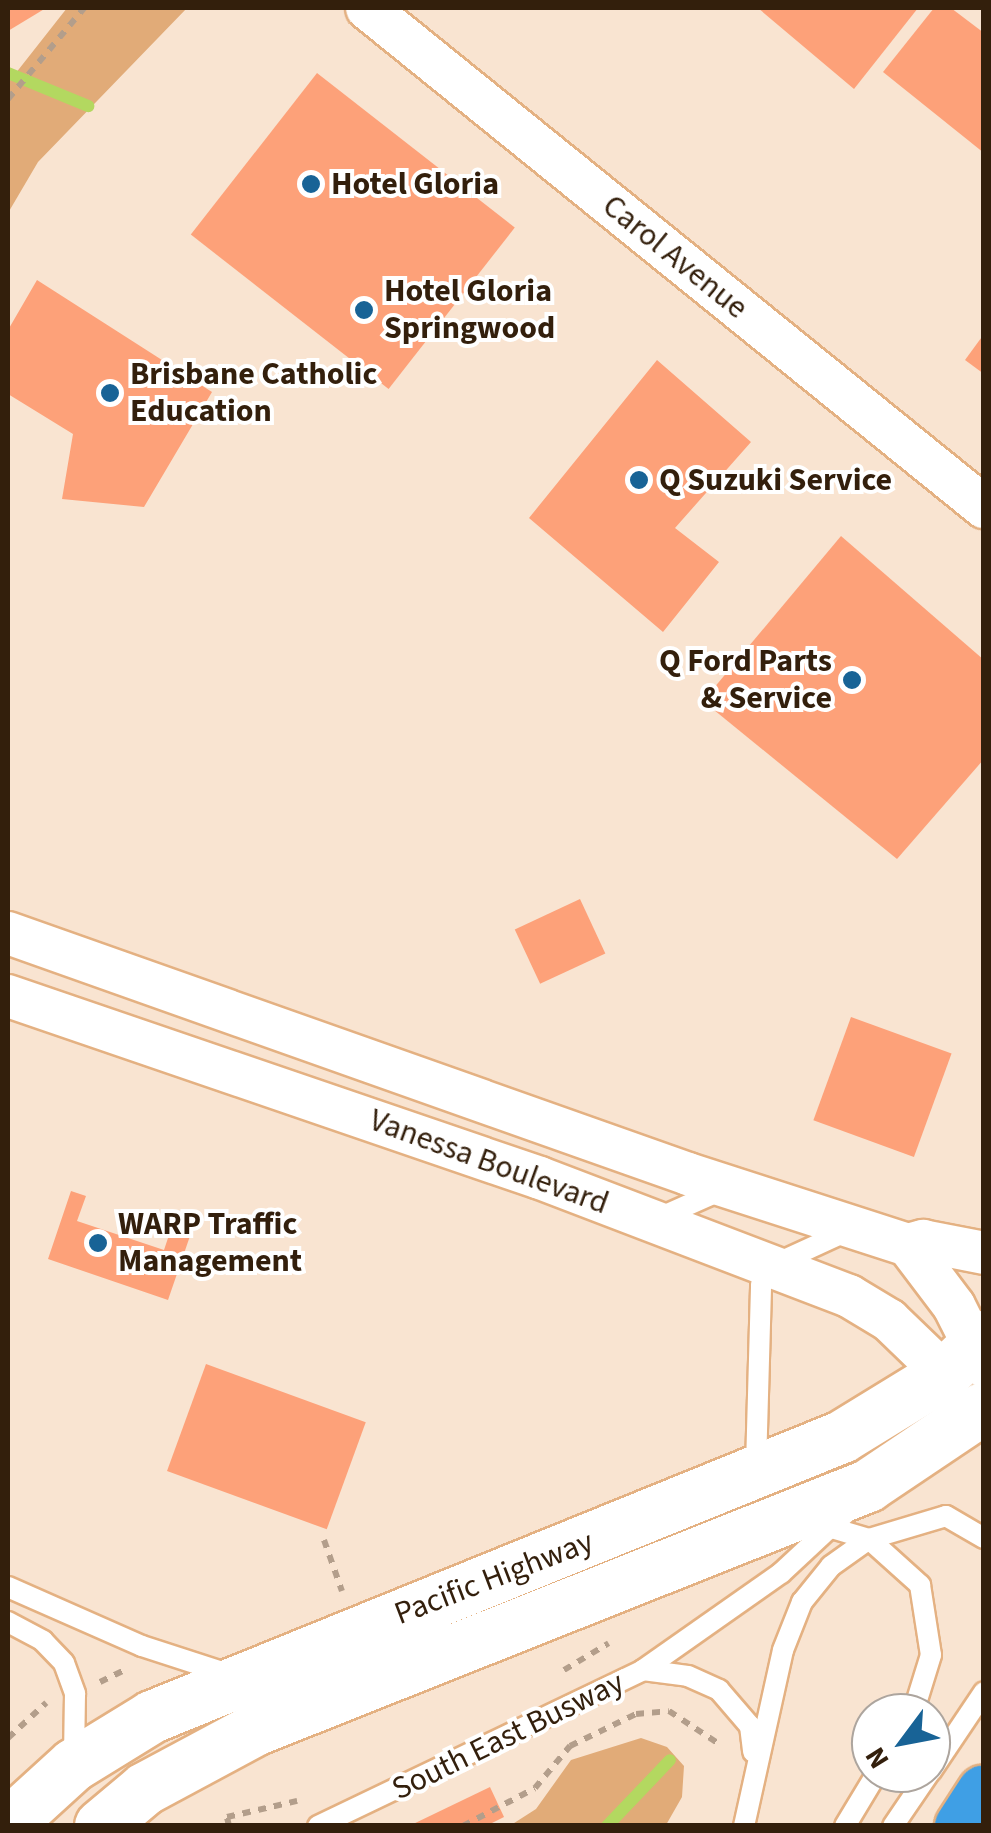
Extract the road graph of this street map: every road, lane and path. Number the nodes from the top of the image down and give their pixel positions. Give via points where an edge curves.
1 (84, 8) edge
2 (367, 8) edge
3 (8, 99) edge
4 (984, 506) edge
5 (8, 933) edge
6 (8, 996) edge
7 (444, 1086) junction
8 (424, 1138) junction
9 (731, 1186) junction
10 (652, 1220) junction
11 (856, 1228) junction
12 (908, 1245) junction
13 (984, 1253) edge
14 (769, 1266) junction
15 (972, 1355) edge
16 (984, 1408) edge
17 (756, 1474) junction
18 (814, 1524) junction
19 (984, 1538) edge
20 (869, 1539) junction
21 (324, 1540) dead end
22 (8, 1587) edge
23 (342, 1592) dead end
24 (8, 1622) edge
25 (643, 1670) junction
26 (239, 1677) junction
27 (984, 1692) edge
28 (919, 1693) edge
29 (951, 1741) edge
30 (726, 1755) dead end
31 (74, 1765) junction
32 (756, 1775) junction
33 (984, 1792) edge
34 (864, 1793) edge
35 (916, 1793) edge
36 (8, 1825) edge
37 (101, 1826) edge
38 (318, 1826) edge
39 (463, 1826) edge
40 (744, 1826) edge
41 (844, 1826) edge
42 (893, 1826) edge
43 (962, 1826) edge

1 - 3 path
2 - 4 street, Carol Avenue
5 - 7 street, Vanessa Boulevard
6 - 8 street, Vanessa Boulevard
7 - 8 street
7 - 9 street, Vanessa Boulevard
8 - 10 street, Vanessa Boulevard
9 - 10 lane
9 - 11 street, Vanessa Boulevard
10 - 14 street, Vanessa Boulevard
11 - 12 street, Vanessa Boulevard
11 - 14 lane
12 - 13 street, Vanessa Boulevard
12 - 15 street
14 - 15 street, Vanessa Boulevard
14 - 17 lane via 758,1320
15 - 17 street, Pacific Highway via 842,1437
16 - 18 street, Pacific Highway
17 - 26 street, Pacific Highway
18 - 20 lane
18 - 25 lane, South East Busway
18 - 37 street, Pacific Highway via 257,1729 145,1788
19 - 20 lane, South East Busway via 946,1516
20 - 28 lane via 903,1564 928,1601 931,1655
20 - 32 lane, South East Busway via 831,1566 802,1602 770,1694
21 - 23 path
22 - 26 lane via 142,1646
24 - 31 lane via 43,1640 64,1663 75,1694
25 - 32 lane, South East Busway via 688,1676 719,1690 750,1726
25 - 38 lane, South East Busway
26 - 31 street, Pacific Highway via 152,1717
27 - 29 lane
30 - 39 path via 702,1728 669,1711 636,1714 570,1746 536,1788
31 - 36 street, Pacific Highway
32 - 40 lane, South East Busway
33 - 43 highway
34 - 41 lane
35 - 42 lane

